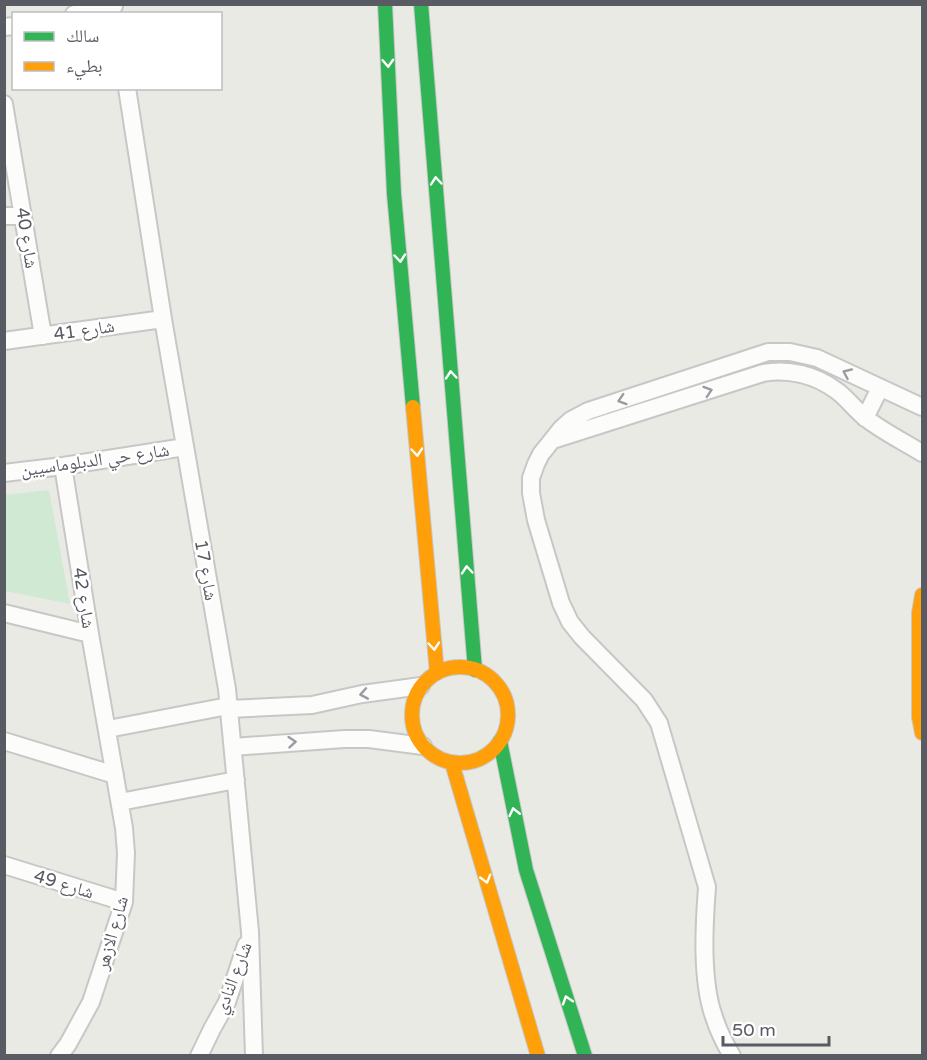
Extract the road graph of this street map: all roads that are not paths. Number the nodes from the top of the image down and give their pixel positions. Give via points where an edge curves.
1 (385, 4) edge
2 (421, 4) edge
3 (114, 8) edge
4 (87, 12) edge
5 (127, 90) edge
6 (4, 104) edge
7 (4, 216) edge
8 (23, 216) junction
9 (163, 319) junction
10 (43, 336) junction
11 (4, 341) edge
12 (880, 388) junction
13 (654, 389) junction
14 (660, 406) junction
15 (922, 407) edge
16 (865, 418) junction
17 (553, 441) junction
18 (185, 447) junction
19 (922, 453) edge
20 (63, 466) junction
21 (4, 473) edge
22 (922, 595) edge
23 (4, 614) edge
24 (90, 634) junction
25 (475, 670) junction
26 (436, 673) junction
27 (422, 686) junction
28 (228, 708) junction
29 (108, 729) junction
30 (922, 733) edge
31 (4, 741) edge
32 (500, 741) junction
33 (423, 746) junction
34 (233, 747) junction
35 (452, 763) junction
36 (115, 776) junction
37 (236, 780) junction
38 (120, 802) junction
39 (4, 865) edge
40 (124, 902) junction
41 (250, 932) junction
42 (58, 1056) edge
43 (199, 1056) edge
44 (254, 1056) edge
45 (538, 1056) edge
46 (585, 1056) edge
47 (732, 1056) edge

1 -> 26 main road via 394,194
25 -> 2 main road
3 - 4 street
5 - 9 street, شارع 17
6 - 8 street, شارع 40
7 - 8 street
8 - 10 street, شارع 40
9 - 10 street, شارع 41
9 - 18 street, شارع 17
10 - 11 street, شارع 41
12 -> 13 street via 817,358 768,352
12 - 15 street
12 - 16 street
13 - 14 street
13 -> 17 street via 588,411 571,420
14 -> 16 street via 776,371 818,379
14 - 17 street
16 - 19 street
17 - 47 street via 541,454 531,478 536,520 570,622 644,700 659,723 707,887 704,945 708,989 713,1017
18 - 20 street, شارع حي الدبلوماسيين
18 - 28 street, شارع 17
20 - 21 street, شارع حي الدبلوماسيين
20 - 24 street, شارع 42
22 - 30 main road
23 - 24 street
24 - 29 street, شارع 42
25 - 26 main road via 455,667
25 - 32 main road via 491,680 503,695 507,724
26 - 27 main road
27 -> 28 street via 312,705
27 - 33 main road via 412,716
28 - 29 street
28 - 34 street, شارع 17
29 - 36 street, شارع الازهر
31 - 36 street
32 - 35 main road via 479,759
46 -> 32 main road via 526,870
34 -> 33 street via 318,739 369,739
33 - 35 main road
34 - 37 street, شارع 17
35 -> 45 main road
36 - 38 street, شارع الازهر
37 - 38 street
37 - 41 street, شارع 17
38 - 40 street, شارع الازهر via 126,853
39 - 40 street, شارع 49
40 - 42 street, شارع الازهر via 91,1002 69,1044
41 - 43 street, شارع النادي via 227,1002
41 - 44 street, شارع 17

